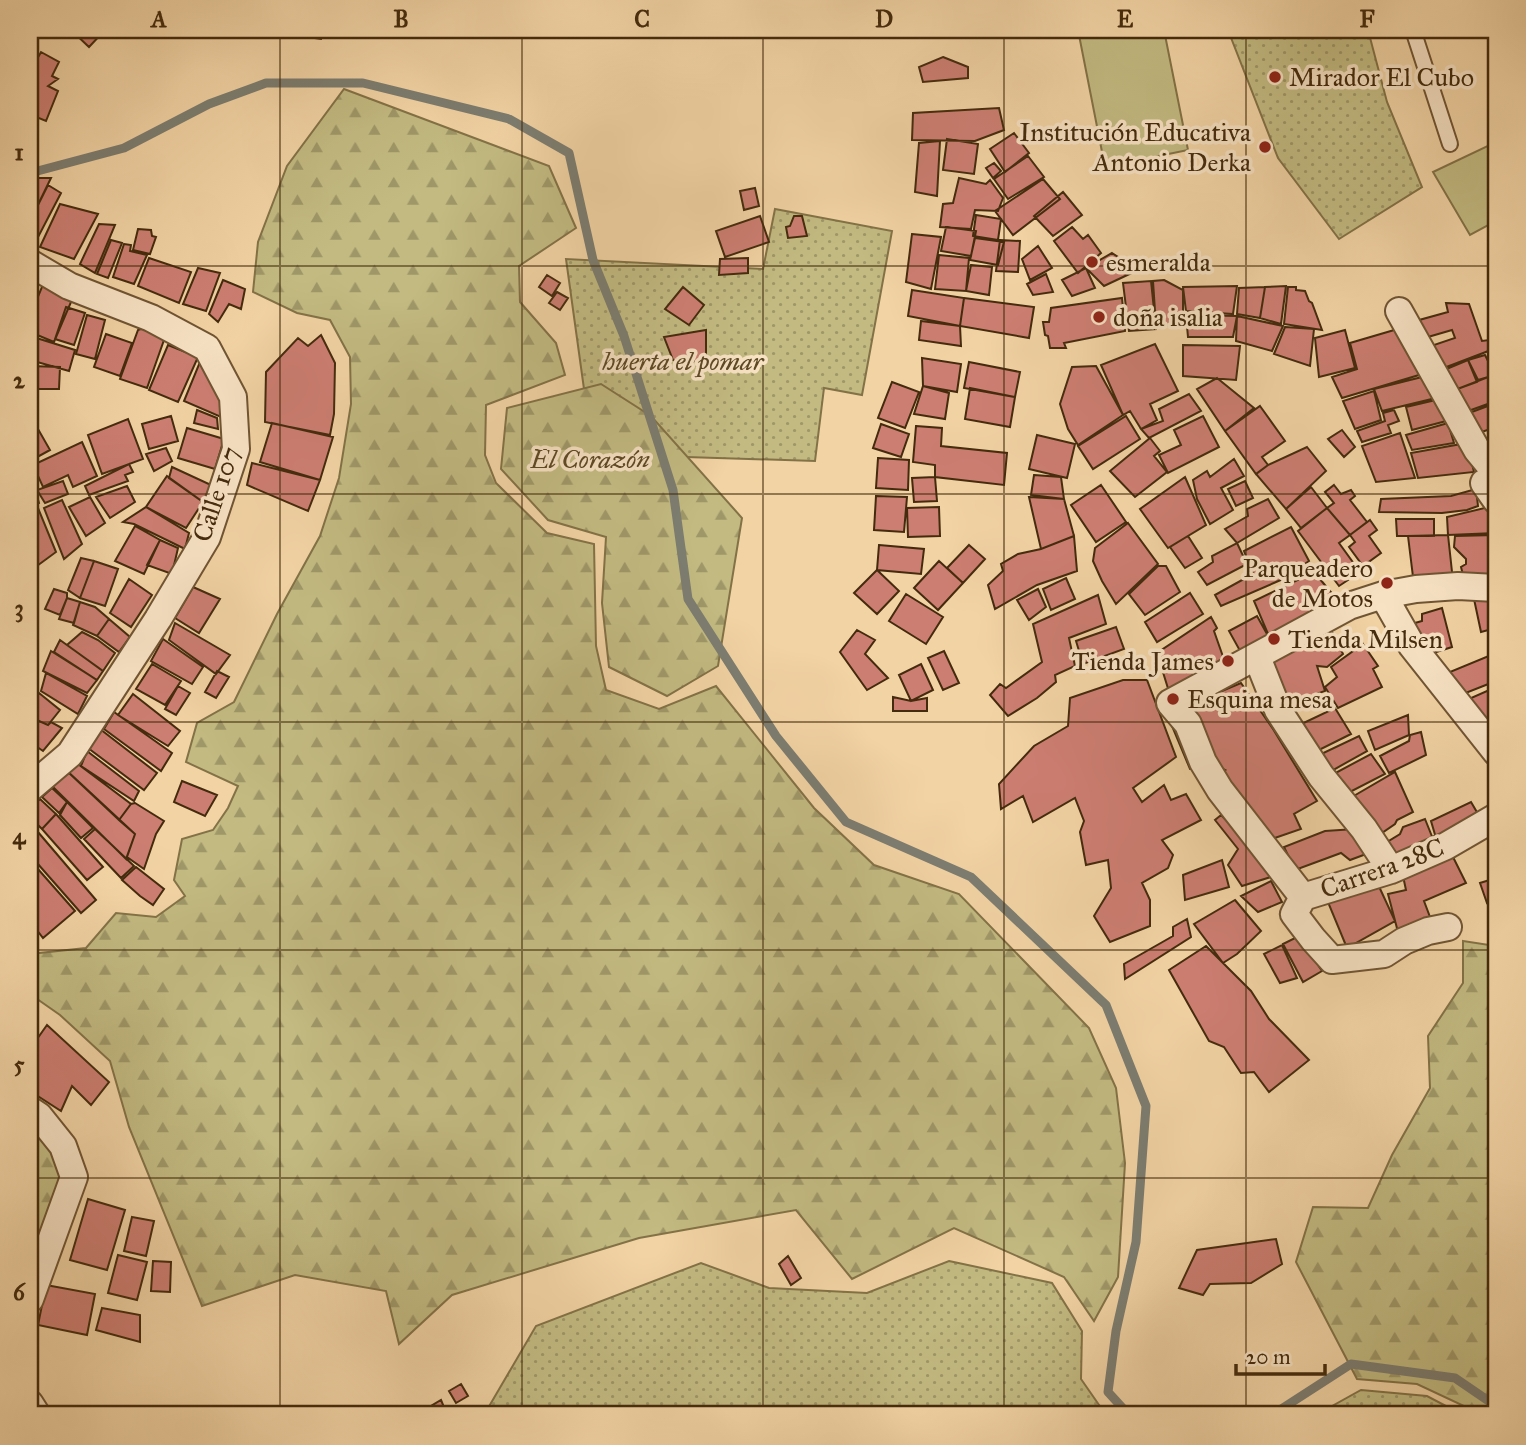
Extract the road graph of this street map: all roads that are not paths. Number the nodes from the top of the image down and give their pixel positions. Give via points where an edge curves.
1 (1413, 30) edge
2 (1450, 144) dead end
3 (30, 263) edge
4 (1399, 311) dead end
5 (1496, 475) edge
6 (1496, 500) edge
7 (1496, 588) edge
8 (1383, 595) junction
9 (1257, 657) junction
10 (1496, 752) edge
11 (30, 788) edge
12 (1496, 817) edge
13 (1391, 870) junction
14 (1303, 897) junction
15 (1448, 928) dead end
16 (30, 1110) edge
17 (30, 1299) edge
18 (30, 1404) edge
19 (37, 1415) edge

1 - 2 lane
3 - 11 street, Calle 107 via 69,286 151,318 207,348 233,397 236,449 207,537 158,619 70,754
4 - 5 street via 1477,450
5 - 6 street via 1484,483
7 - 8 street via 1458,586
8 - 9 street via 1349,606
8 - 10 street via 1412,646
9 - 13 street via 1278,710
9 - 14 street via 1170,703 1188,724 1220,790
12 - 13 street, Carrera 28C
13 - 14 street, Carrera 28C
14 - 15 street via 1294,914 1332,960 1384,954 1429,931
16 - 17 street via 63,1146 74,1178
18 - 19 street

